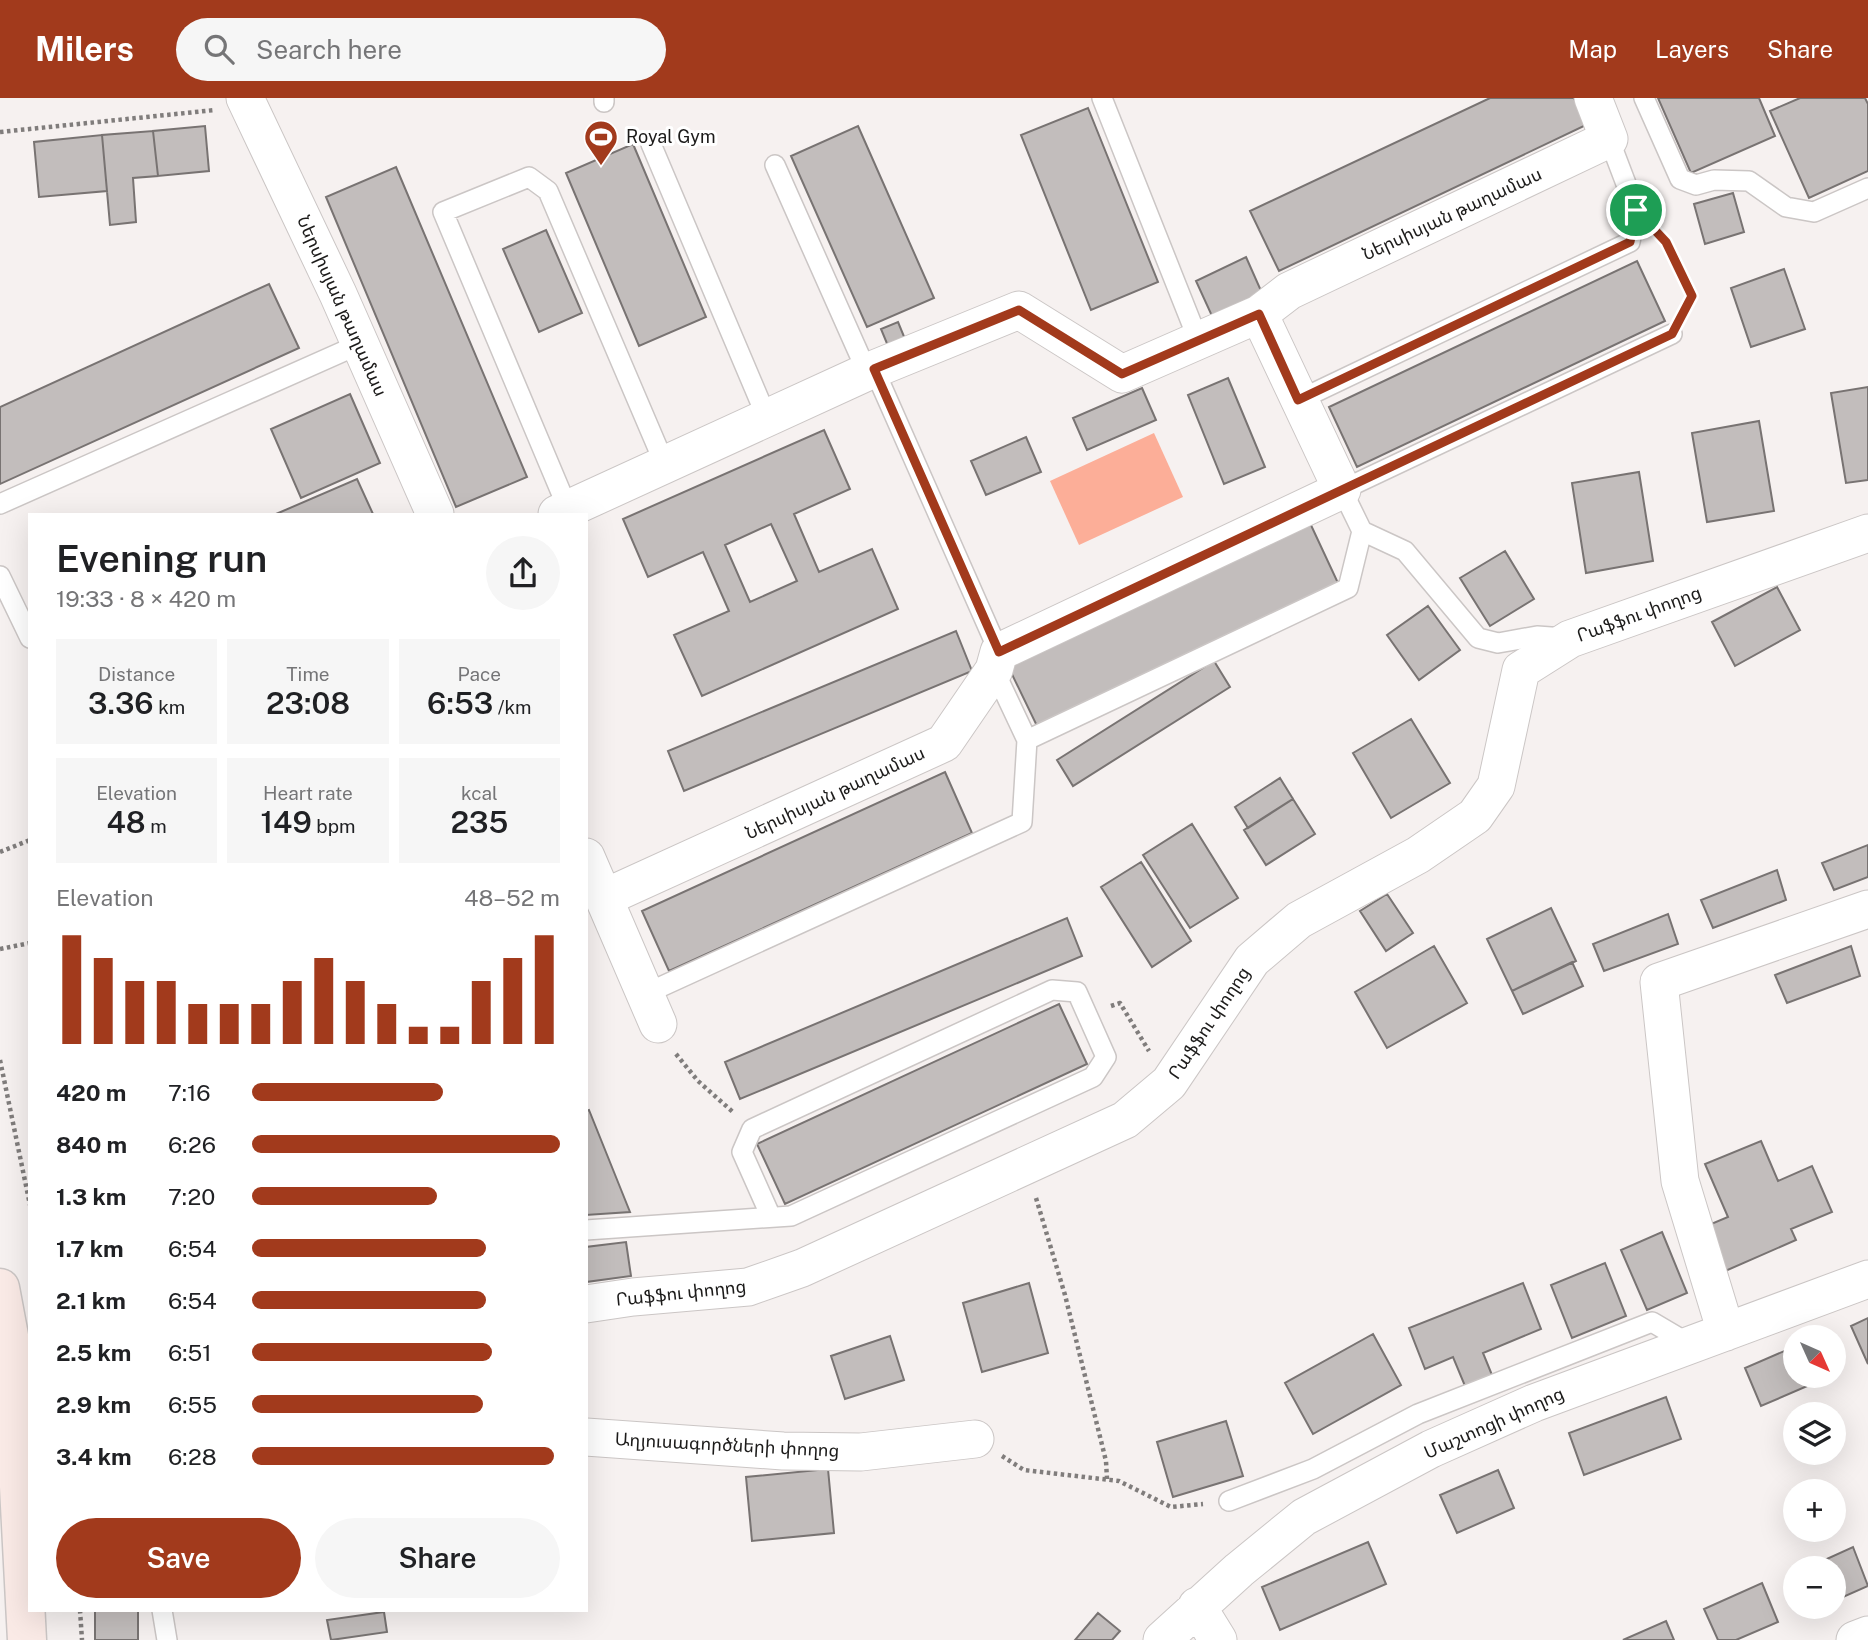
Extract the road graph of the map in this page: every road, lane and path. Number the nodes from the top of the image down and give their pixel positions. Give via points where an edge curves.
1 (246, 98) edge
2 (1102, 98) edge
3 (1593, 98) edge
4 (1644, 98) edge
5 (0, 132) edge
6 (1609, 139) junction
7 (651, 144) dead end
8 (775, 165) dead end
9 (1868, 188) edge
10 (1636, 210) junction
11 (1259, 314) junction
12 (1672, 334) joint
13 (1199, 341) junction
14 (360, 344) junction
15 (870, 370) junction
16 (1298, 400) junction
17 (767, 418) junction
18 (665, 465) junction
19 (1342, 490) junction
20 (0, 504) edge
21 (562, 512) edge
22 (435, 513) edge
23 (1362, 531) junction
24 (1868, 533) edge
25 (0, 576) edge
26 (28, 634) edge
27 (1570, 639) junction
28 (997, 661) junction
29 (1027, 740) junction
30 (28, 841) edge
31 (0, 852) edge
32 (588, 862) edge
33 (604, 898) junction
34 (1868, 909) edge
35 (28, 943) edge
36 (0, 949) edge
37 (1120, 1003) dead end
38 (659, 1023) junction
39 (1153, 1058) dead end
40 (0, 1060) edge
41 (752, 1129) junction
42 (1026, 1167) junction
43 (28, 1195) edge
44 (771, 1217) junction
45 (588, 1230) edge
46 (1868, 1279) edge
47 (1, 1297) edge
48 (588, 1304) edge
49 (1726, 1332) junction
50 (1691, 1345) junction
51 (21, 1355) edge
52 (588, 1437) edge
53 (975, 1439) joint
54 (1107, 1479) junction
55 (1229, 1501) joint
56 (1197, 1606) junction
57 (80, 1612) edge
58 (162, 1612) edge
59 (1868, 1635) edge
60 (27, 1640) edge
61 (82, 1640) edge
62 (167, 1640) edge
63 (1162, 1640) edge
64 (1218, 1640) edge
65 (1856, 1640) edge

1 - 5 path via 220,110
1 - 14 street, Ներսիսյան թաղամաս
2 - 13 lane
3 - 6 street
4 - 9 lane via 1680,179 1696,185 1714,180 1749,181 1786,207 1814,212
6 - 10 lane
6 - 11 street, Ներսիսյան թաղամաս via 1289,291
7 - 17 lane
8 - 15 lane
10 - 12 path via 1666,242 1692,296
10 - 16 lane via 1630,242
11 - 13 street, Ներսիսյան թաղամաս
11 - 16 street
12 - 19 lane
13 - 15 street, Ներսիսյան թաղամաս via 1122,374 1019,310
14 - 20 lane
14 - 22 street, Ներսիսյան թաղամաս
15 - 17 street, Ներսիսյան թաղամաս
15 - 28 lane
16 - 19 street
17 - 18 street, Ներսիսյան թաղամաս
18 - 21 street, Ներսիսյան թաղամաս
18 - 21 lane via 548,191 529,177 443,212
19 - 23 lane
19 - 28 street
23 - 27 lane via 1405,551 1478,638 1498,643 1537,636
23 - 29 lane via 1348,588
24 - 27 street, Րաֆֆու փողոց
25 - 26 lane
27 - 42 street, Րաֆֆու փողոց via 1521,670 1496,786 1475,816 1418,855 1299,920 1252,960 1169,1083 1125,1120
28 - 29 lane
28 - 33 street, Ներսիսյան թաղամաս via 944,744
29 - 38 lane via 1021,822
30 - 31 path
32 - 33 street
33 - 38 street
34 - 49 street via 1660,982 1680,1181
35 - 36 path
37 - 39 path
38 - 41 path via 698,1081
40 - 43 path
41 - 44 lane via 741,1152
41 - 44 lane via 1052,990 1077,992 1106,1057 1093,1077 792,1216
42 - 48 street, Րաֆֆու փողոց via 802,1268 748,1287
42 - 54 path via 1065,1295
44 - 45 lane
46 - 49 street, Մաշտոցի փողոց
47 - 51 main road
49 - 50 street, Մաշտոցի փողոց
50 - 55 lane via 1652,1322 1418,1414 1313,1469
50 - 56 street, Մաշտոցի փողոց via 1534,1403 1431,1449 1304,1517
51 - 60 main road
52 - 53 street, Աղյուսագործների փողոց via 861,1452
53 - 54 path via 1024,1470
54 - 55 path via 1171,1507
56 - 63 street, Մաշտոցի փողոց
56 - 64 street
57 - 61 path
58 - 62 lane
59 - 65 street

